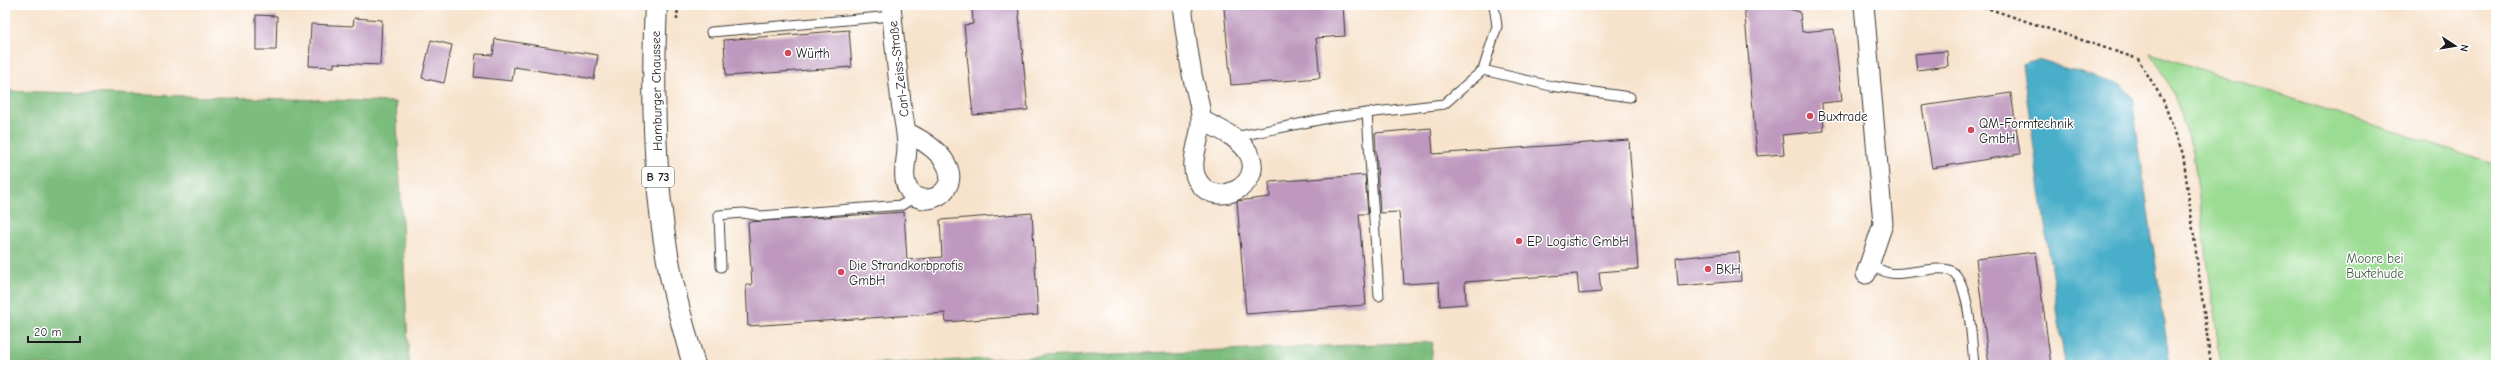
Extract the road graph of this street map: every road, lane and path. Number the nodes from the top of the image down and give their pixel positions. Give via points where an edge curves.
1 (656, 5) edge
2 (678, 5) edge
3 (1182, 5) edge
4 (1494, 5) edge
5 (1864, 5) edge
6 (1978, 5) edge
7 (891, 11) edge
8 (676, 25) dead end
9 (711, 32) dead end
10 (1483, 70) junction
11 (1630, 96) dead end
12 (1368, 113) junction
13 (1201, 120) junction
14 (906, 132) junction
15 (1232, 137) junction
16 (916, 196) junction
17 (721, 267) dead end
18 (1867, 269) joint
19 (1379, 296) dead end
20 (694, 365) edge
21 (1974, 365) edge
22 (2211, 365) edge

1 - 20 main road, Hamburger Chaussee / B 73 via 654,102 661,205 670,272
2 - 8 path
3 - 13 street via 1186,43
4 - 10 lane via 1497,26
5 - 18 street via 1883,224
6 - 22 path via 2138,59 2163,100 2183,154
7 - 9 lane
7 - 14 street, Carl-Zeiss-Straße
10 - 11 lane via 1551,86
10 - 12 lane via 1444,104
12 - 15 lane via 1333,117
12 - 19 lane
13 - 15 street
13 - 15 street via 1194,168 1197,181 1205,191 1224,195 1241,188 1246,182 1251,168 1250,155
14 - 16 street, Carl-Zeiss-Straße via 905,181 908,190
14 - 16 street, Carl-Zeiss-Straße via 933,148 949,168 950,179 946,189 938,196 927,199
16 - 17 lane via 902,205 761,216 743,213 719,215
18 - 21 lane via 1887,274 1938,268 1951,270 1959,277 1966,297

